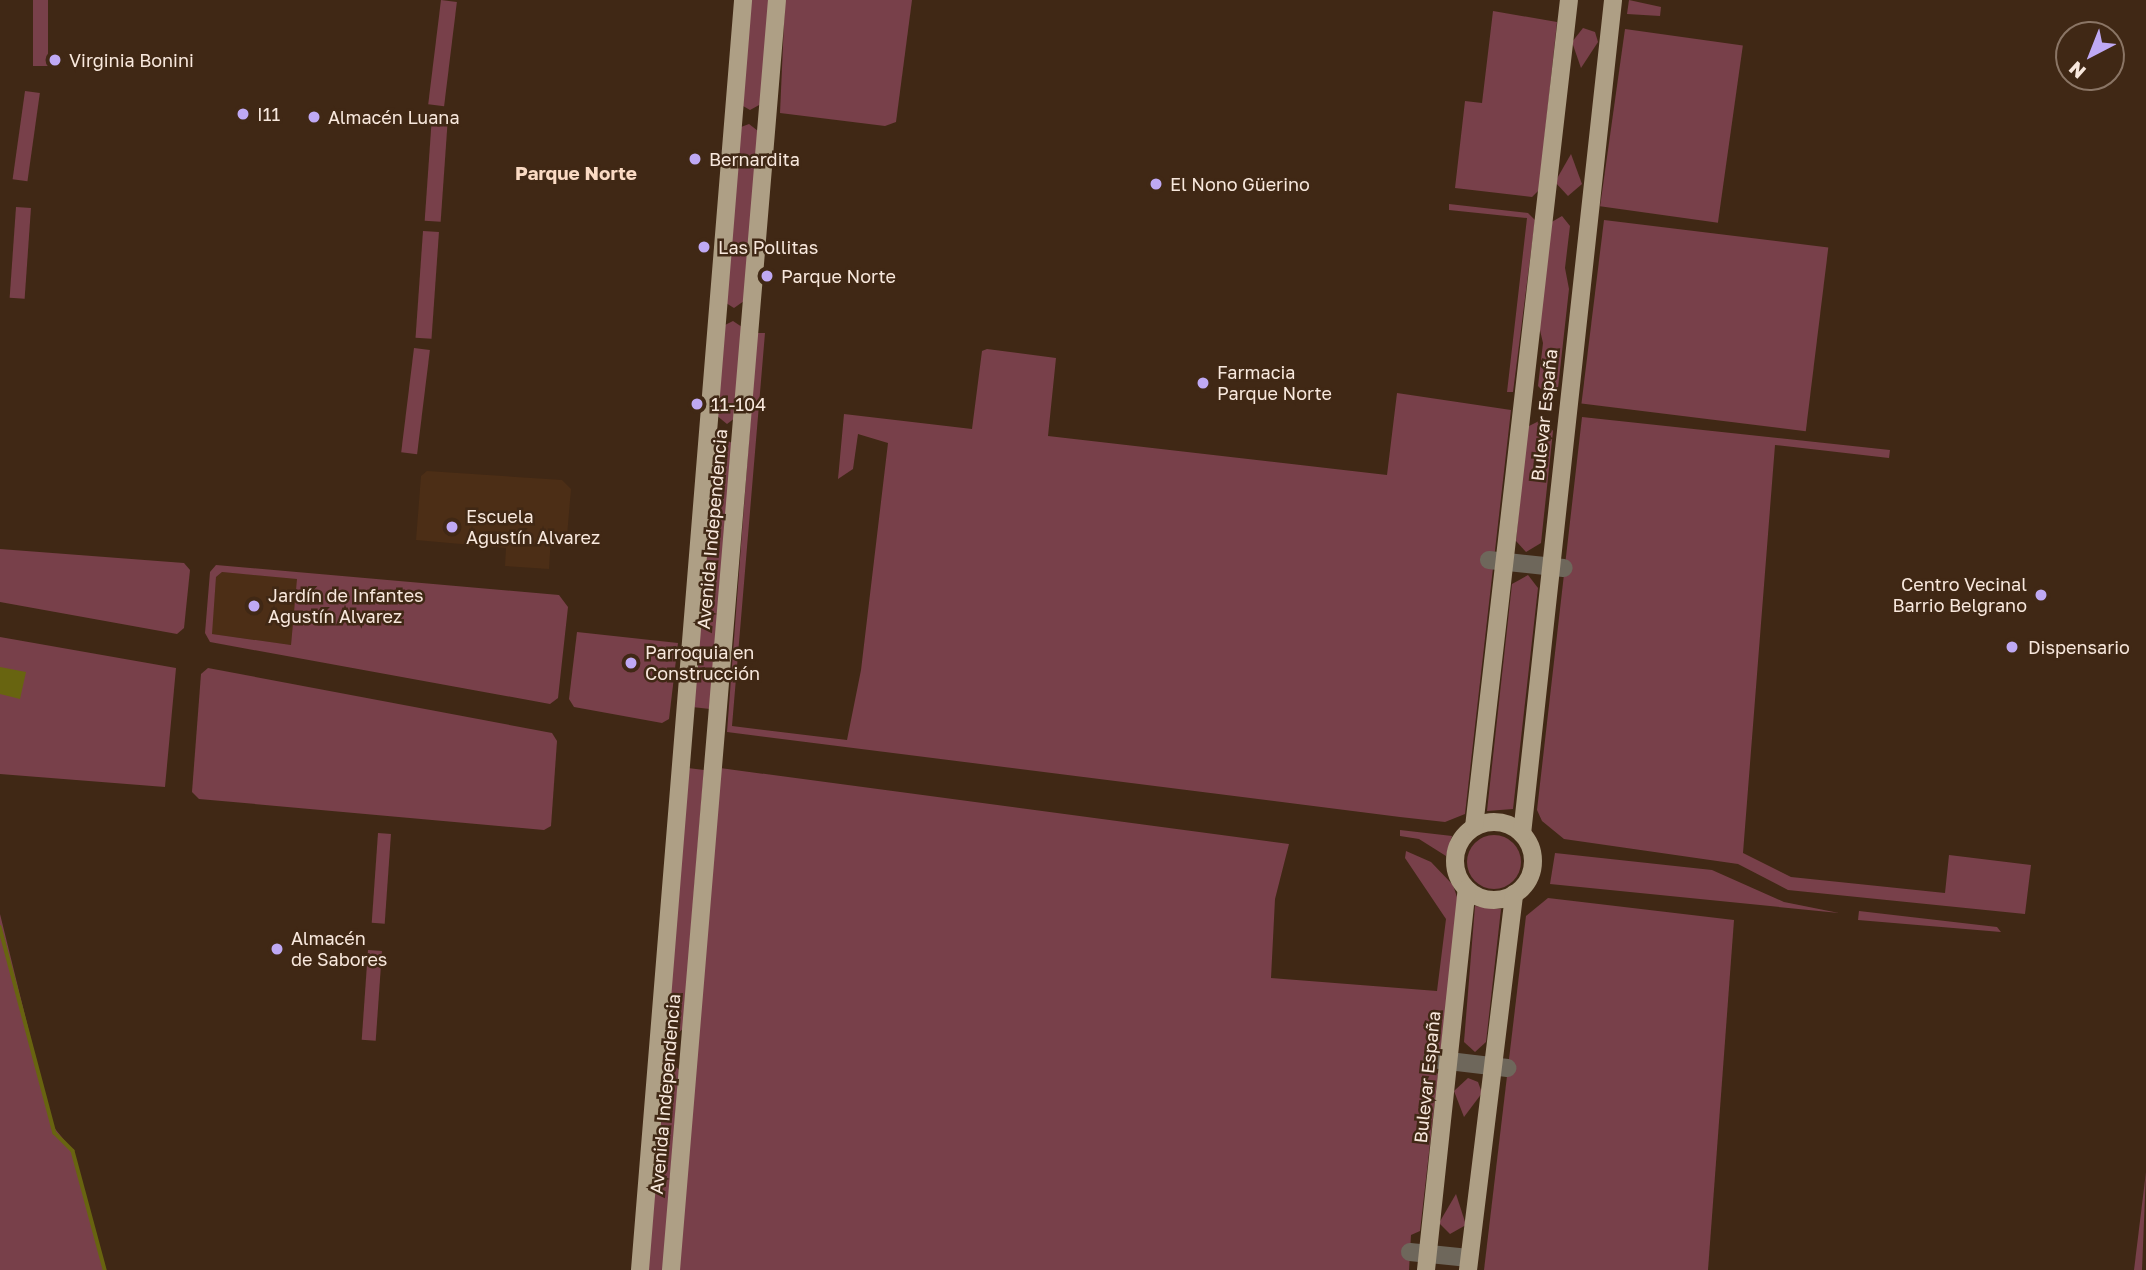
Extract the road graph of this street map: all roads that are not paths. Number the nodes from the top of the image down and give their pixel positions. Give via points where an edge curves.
1 (743, 0) edge
2 (777, 0) edge
3 (1569, 0) edge
4 (1613, 0) edge
5 (1497, 561) junction
6 (1557, 568) junction
7 (684, 720) junction
8 (717, 724) junction
9 (682, 753) junction
10 (715, 756) junction
11 (1474, 827) junction
12 (1522, 834) junction
13 (1467, 888) junction
14 (1514, 894) junction
15 (1441, 1060) junction
16 (1499, 1067) junction
17 (1421, 1259) edge
18 (1469, 1264) edge
19 (640, 1270) edge
20 (671, 1270) edge

1 - 7 main road, Avenida Independencia
2 - 8 main road, Avenida Independencia
3 - 5 main road, Bulevar España
4 - 6 main road, Bulevar España
5 - 6 street
5 - 11 main road, Bulevar España
6 - 12 main road, Bulevar España
7 - 8 main road via 704,716
7 - 9 main road, Avenida Independencia
8 - 10 main road, Avenida Independencia
9 - 10 main road via 698,762
9 - 19 main road, Avenida Independencia
10 - 20 main road, Avenida Independencia
11 - 12 main road via 1495,822
11 - 13 main road via 1463,837 1455,858
12 - 14 main road via 1532,867
13 - 14 main road via 1488,900
13 - 15 main road, Bulevar España
14 - 16 main road
15 - 16 street
15 - 17 main road, Bulevar España
16 - 18 main road
17 - 18 street

